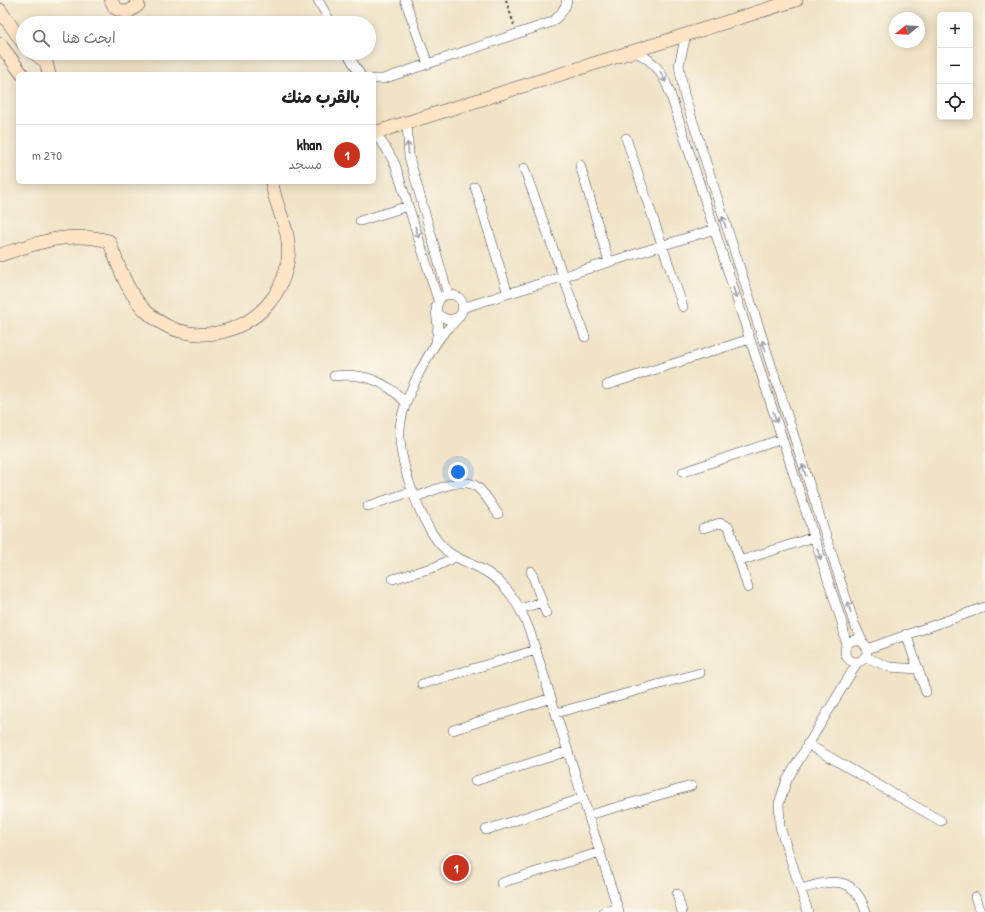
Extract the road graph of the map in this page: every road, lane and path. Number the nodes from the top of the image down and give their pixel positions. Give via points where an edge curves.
1 (111, 0) edge
2 (136, 0) edge
3 (318, 0) edge
4 (405, 0) edge
5 (506, 0) edge
6 (567, 0) edge
7 (796, 0) edge
8 (0, 10) edge
9 (327, 16) edge
10 (16, 33) edge
11 (517, 34) junction
12 (686, 35) junction
13 (0, 44) edge
14 (635, 52) junction
15 (43, 60) edge
16 (351, 60) edge
17 (428, 64) junction
18 (21, 72) edge
19 (49, 72) edge
20 (359, 72) edge
21 (376, 79) edge
22 (407, 123) junction
23 (376, 132) edge
24 (376, 136) edge
25 (626, 138) dead end
26 (580, 165) dead end
27 (411, 168) junction
28 (524, 168) dead end
29 (397, 172) junction
30 (273, 184) edge
31 (475, 187) dead end
32 (408, 206) junction
33 (360, 221) dead end
34 (714, 229) junction
35 (662, 246) junction
36 (0, 255) edge
37 (610, 262) junction
38 (740, 271) junction
39 (729, 274) junction
40 (563, 277) junction
41 (448, 294) junction
42 (508, 294) junction
43 (438, 300) junction
44 (683, 307) dead end
45 (462, 308) junction
46 (436, 311) junction
47 (456, 318) junction
48 (585, 337) dead end
49 (750, 339) junction
50 (436, 343) junction
51 (334, 376) dead end
52 (607, 385) dead end
53 (406, 402) junction
54 (782, 440) junction
55 (682, 472) dead end
56 (808, 485) junction
57 (798, 488) junction
58 (414, 494) junction
59 (368, 506) dead end
60 (498, 514) dead end
61 (703, 528) dead end
62 (814, 537) junction
63 (455, 557) junction
64 (740, 561) junction
65 (531, 571) dead end
66 (393, 579) dead end
67 (748, 588) dead end
68 (542, 602) junction
69 (985, 607) edge
70 (520, 609) junction
71 (546, 613) dead end
72 (906, 634) junction
73 (846, 646) junction
74 (536, 650) junction
75 (866, 650) junction
76 (856, 663) junction
77 (918, 669) junction
78 (700, 672) dead end
79 (422, 684) dead end
80 (926, 692) dead end
81 (551, 698) junction
82 (556, 713) junction
83 (453, 730) dead end
84 (807, 744) junction
85 (568, 751) junction
86 (475, 781) dead end
87 (691, 786) dead end
88 (583, 798) junction
89 (589, 815) junction
90 (941, 821) dead end
91 (486, 830) dead end
92 (600, 852) junction
93 (501, 883) dead end
94 (801, 889) junction
95 (677, 894) dead end
96 (975, 897) dead end
97 (619, 910) edge
98 (604, 912) edge
99 (682, 912) edge
100 (808, 912) edge
101 (866, 912) edge
102 (980, 912) edge

1 - 2 street via 115,8 127,13 138,5
3 - 9 street
4 - 17 street
5 - 11 path
6 - 11 street via 560,15 552,22
7 - 12 street
8 - 10 street
11 - 17 street
12 - 14 street
38 -> 12 street via 681,85 680,55
13 - 18 street
14 - 22 street
14 -> 34 street via 654,64 666,82
15 - 19 street
16 - 20 street
17 - 21 street
22 - 23 street
27 -> 22 street via 407,146
24 - 29 street via 391,156
25 - 35 street
26 - 37 street
27 - 29 street
27 - 41 street
28 - 40 street
29 - 32 street
30 - 36 street via 288,241 288,264 285,275 268,305 251,320 231,330 192,334 176,330 157,320 134,296 109,241 90,236 61,237
31 - 42 street
32 - 33 street
32 -> 43 street
34 - 35 street
34 - 39 street
35 - 37 street
35 - 44 street
37 - 40 street
38 - 39 street
56 -> 38 street
39 -> 49 street
40 - 42 street
40 - 48 street
41 - 43 street
41 - 45 street via 459,298
42 - 45 street
43 - 46 street
45 - 47 street
46 - 47 street via 445,320
46 - 50 street
47 - 50 street
49 - 52 street
49 -> 54 street
50 - 53 street
51 - 53 street via 354,375 374,379 391,388
53 - 58 street via 401,420 400,440
54 - 55 street
54 - 57 street
56 - 57 street
75 -> 56 street via 854,624
57 - 62 street
58 - 59 street
58 - 60 street via 457,482 467,482 480,489
58 - 63 street via 434,538
61 - 64 street via 720,523 727,525
62 - 64 street
62 -> 73 street via 843,626
63 - 66 street via 435,568
63 - 70 street via 492,575 507,589
64 - 67 street
65 - 68 street
68 - 70 street
68 - 71 street
69 - 72 street
70 - 74 street
72 - 75 street
72 - 77 street
73 - 75 street via 856,640
73 - 76 street via 847,659
74 - 79 street
74 - 81 street
75 - 76 street via 860,662
75 - 77 street via 889,667
76 - 84 street
77 - 80 street
78 - 82 street
81 - 82 street
81 - 83 street
82 - 85 street
84 - 90 street
84 - 94 street via 783,788 778,811 780,827
85 - 86 street
85 - 88 street
87 - 89 street
88 - 89 street
88 - 91 street
89 - 92 street
92 - 93 street
92 - 97 street
94 - 100 street
94 - 101 street via 824,882 842,883 857,892
95 - 99 street
96 - 102 street
97 - 98 street

